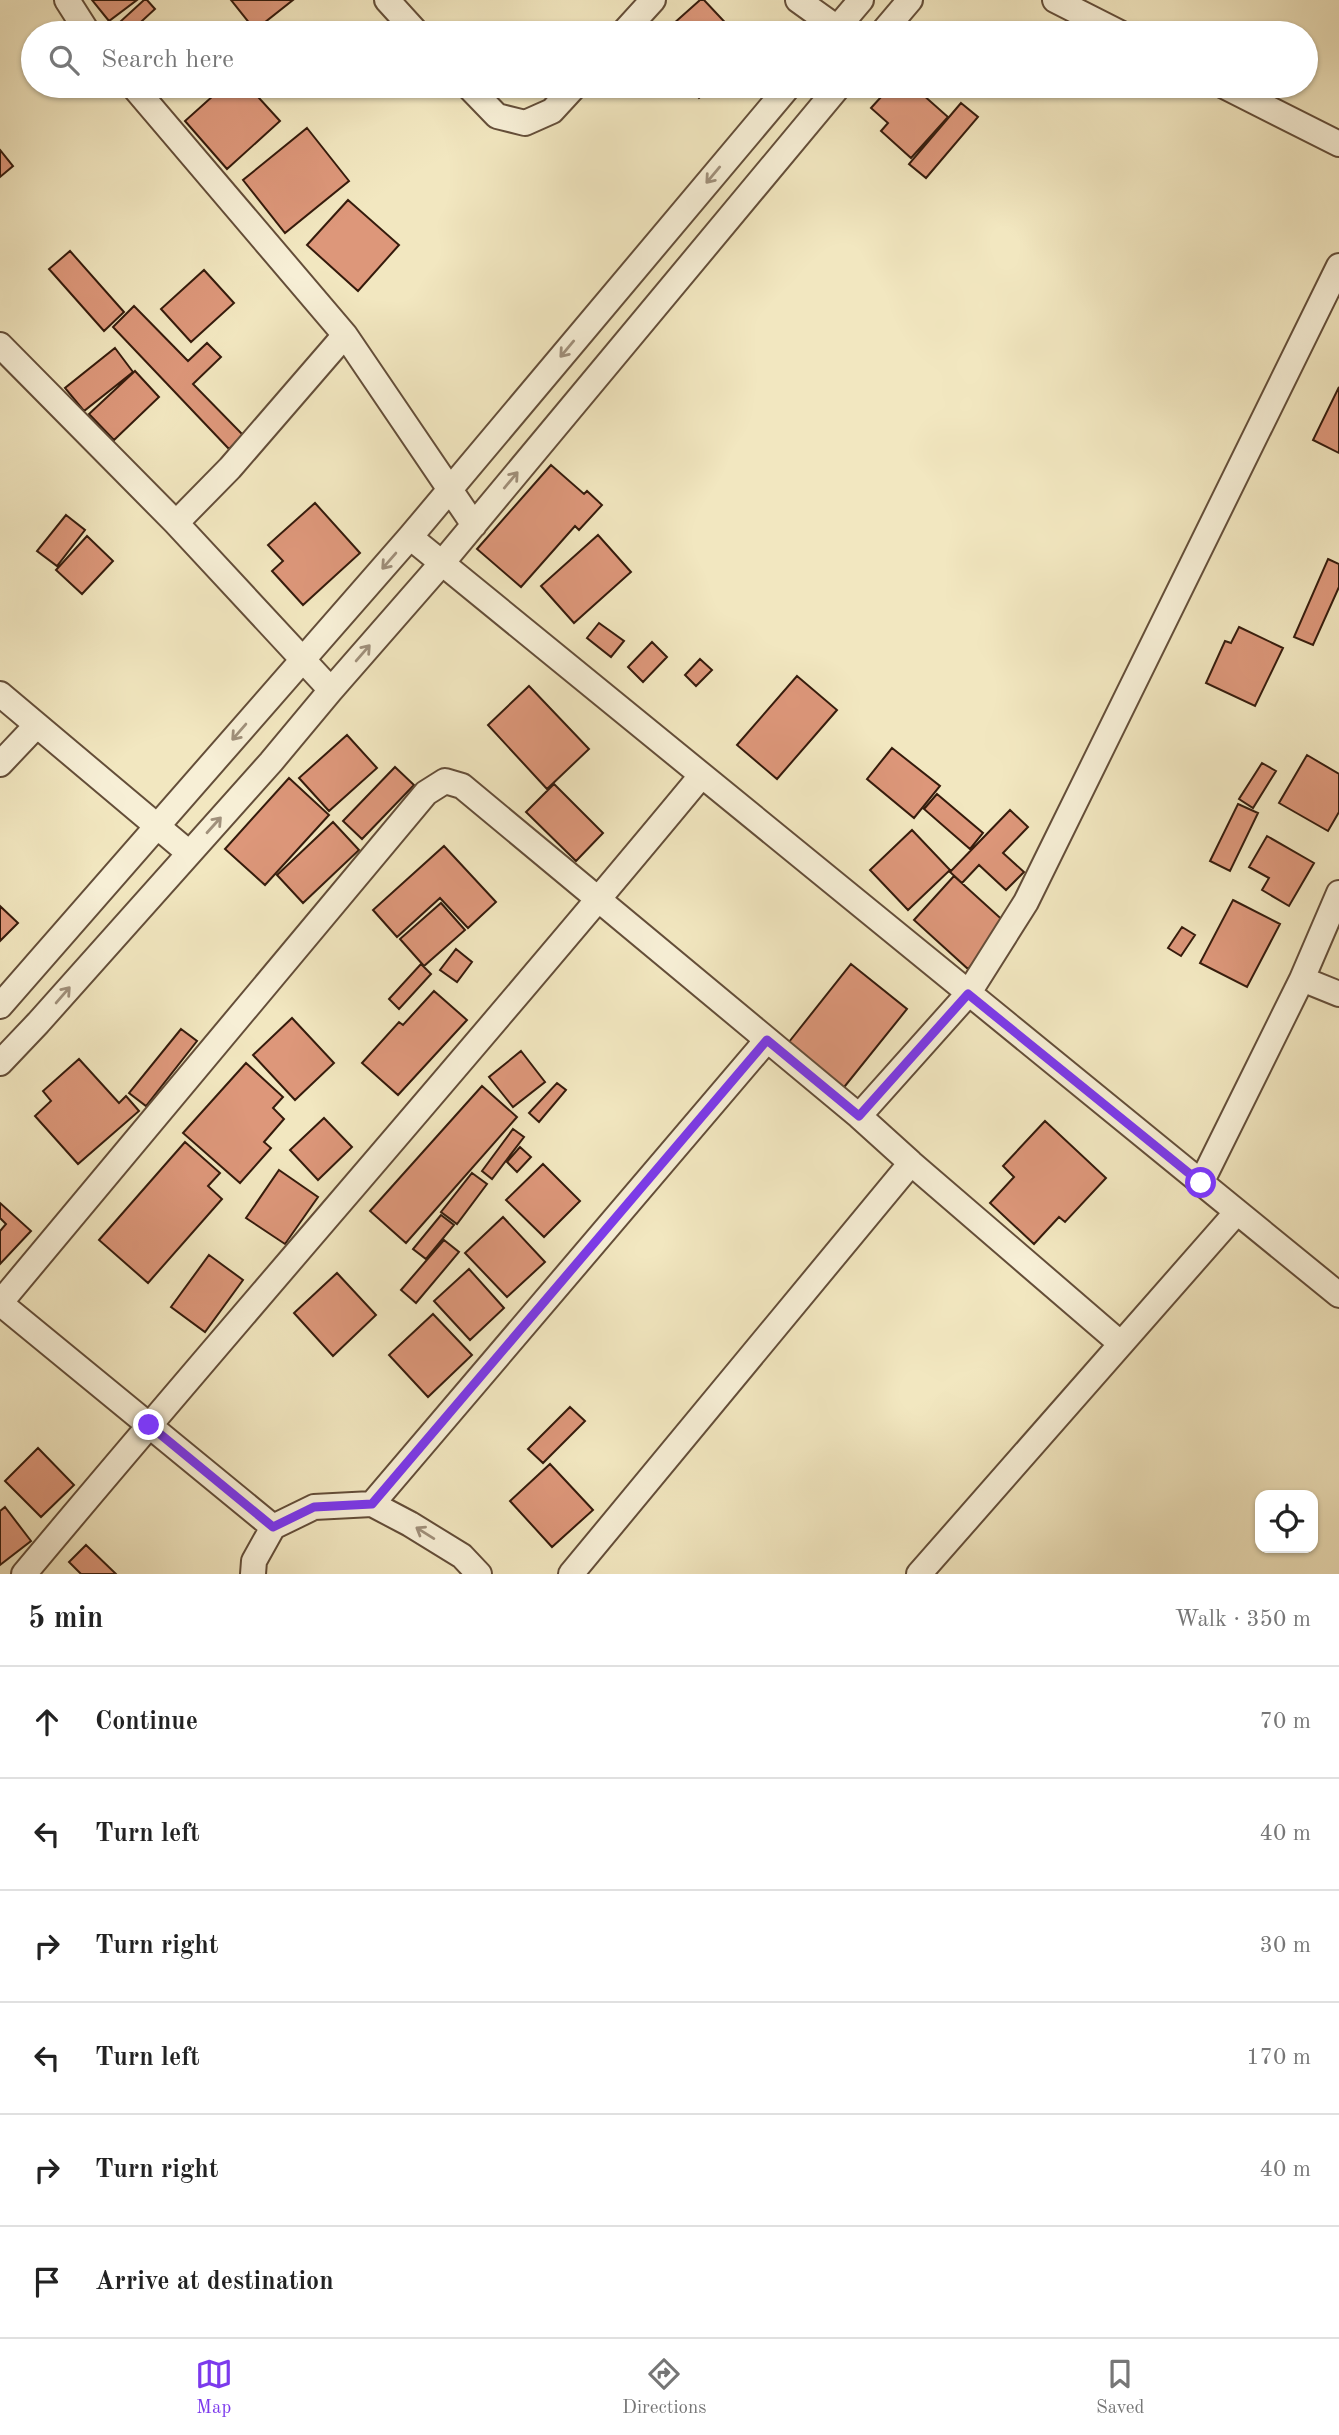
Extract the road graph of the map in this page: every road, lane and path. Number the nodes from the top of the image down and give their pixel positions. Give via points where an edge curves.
1 (67, 0) edge
2 (387, 0) edge
3 (653, 0) edge
4 (798, 0) edge
5 (861, 0) edge
6 (910, 0) edge
7 (1055, 0) edge
8 (80, 21) edge
9 (406, 21) edge
10 (634, 21) edge
11 (824, 21) edge
12 (846, 21) edge
13 (892, 21) edge
14 (1097, 21) edge
15 (143, 98) edge
16 (480, 98) edge
17 (564, 98) edge
18 (779, 98) edge
19 (829, 98) edge
20 (1248, 98) edge
21 (744, 140) junction
22 (1339, 144) edge
23 (774, 164) junction
24 (1339, 266) edge
25 (627, 277) junction
26 (657, 304) junction
27 (345, 335) junction
28 (0, 345) edge
29 (449, 488) junction
30 (176, 523) junction
31 (474, 525) junction
32 (410, 537) junction
33 (442, 563) junction
34 (302, 660) junction
35 (331, 690) junction
36 (0, 694) edge
37 (36, 726) junction
38 (0, 764) edge
39 (701, 776) junction
40 (157, 826) junction
41 (189, 853) junction
42 (1339, 893) edge
43 (599, 900) junction
44 (1302, 979) junction
45 (968, 994) junction
46 (1339, 994) edge
47 (5, 1001) edge
48 (38, 1023) junction
49 (767, 1040) junction
50 (0, 1063) edge
51 (859, 1116) junction
52 (911, 1163) junction
53 (1201, 1183) junction
54 (1237, 1212) junction
55 (1339, 1295) edge
56 (0, 1303) edge
57 (1121, 1343) junction
58 (149, 1425) junction
59 (372, 1504) junction
60 (273, 1527) junction
61 (24, 1574) edge
62 (253, 1574) edge
63 (479, 1574) edge
64 (571, 1574) edge
65 (919, 1574) edge

1 - 8 street
2 - 9 street
3 - 10 street
4 - 11 street
5 - 12 street
6 - 13 street
7 - 14 street
15 - 27 street
16 - 17 street via 497,116 525,123 552,111
18 - 21 street
19 - 23 street
20 - 22 street
21 - 23 street
21 -> 25 street
23 - 26 street
24 - 45 street via 1026,902
25 - 26 street
25 -> 29 street
31 -> 26 street
27 - 29 street
27 - 30 street
28 - 30 street
29 - 31 street
29 - 32 street
30 - 34 street
31 - 33 street
32 - 33 street
32 -> 34 street
35 -> 33 street
33 - 39 street
34 - 35 street
34 -> 40 street
41 -> 35 street
36 - 37 street
37 - 38 street
37 - 40 street
39 - 43 street
39 - 45 street
40 - 41 street
40 - 47 street
48 -> 41 street
42 - 44 street
43 - 49 street
43 - 56 street via 462,786 445,781 426,793
43 - 58 street
44 - 46 street
44 - 53 street
45 - 51 street
45 - 53 street
47 - 48 street
48 - 50 street
49 - 51 street
49 - 59 street
51 - 52 street
52 - 57 street
52 - 64 street
53 - 54 street
54 - 55 street
54 - 57 street
56 - 58 street
57 - 65 street
58 - 60 street
58 - 61 street
59 - 60 street via 314,1507
63 -> 59 street via 462,1556
60 - 62 street via 254,1560

